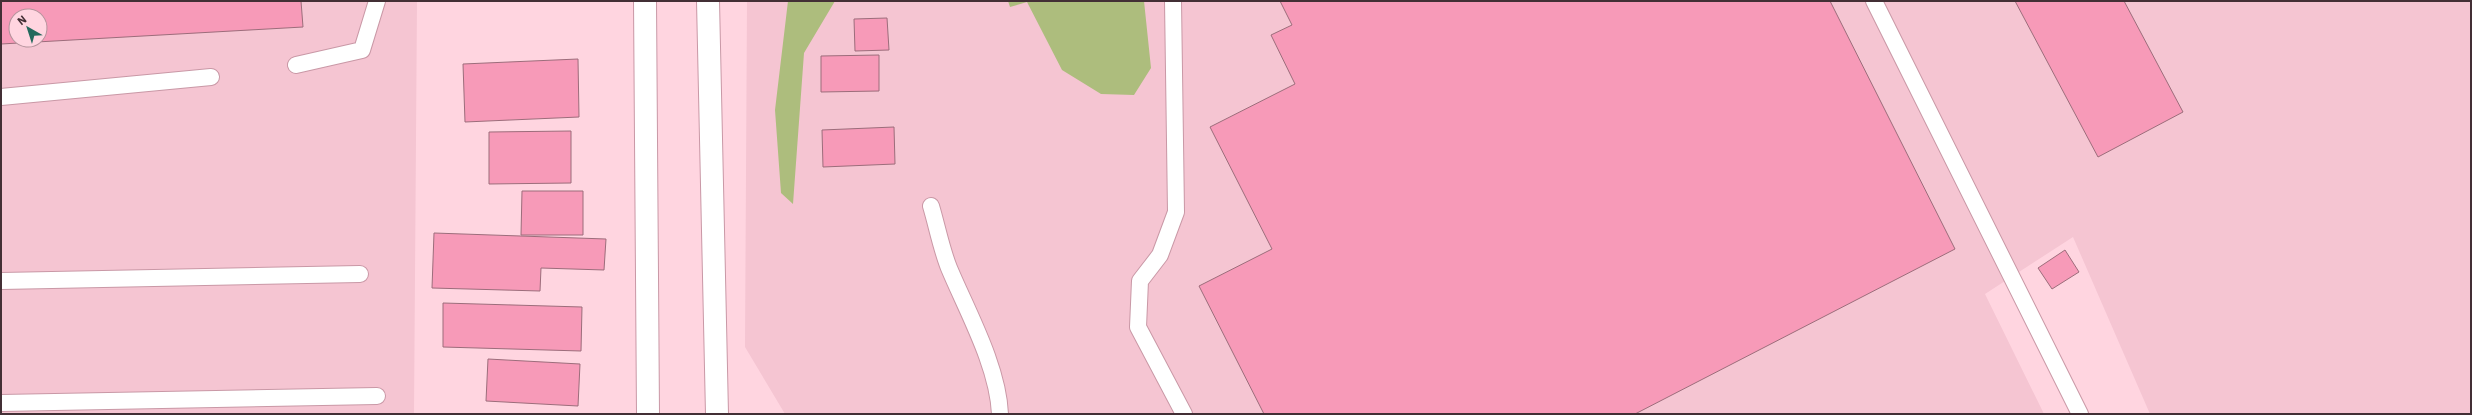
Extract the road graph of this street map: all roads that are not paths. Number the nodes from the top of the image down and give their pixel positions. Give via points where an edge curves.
1 (376, 1) edge
2 (645, 1) edge
3 (708, 1) edge
4 (1173, 1) edge
5 (1874, 1) edge
6 (296, 65) dead end
7 (211, 77) dead end
8 (1, 97) edge
9 (931, 206) dead end
10 (360, 274) dead end
11 (1, 281) edge
12 (377, 396) dead end
13 (1, 403) edge
14 (648, 414) edge
15 (717, 414) edge
16 (1000, 414) edge
17 (1184, 414) edge
18 (2080, 414) edge

1 - 6 lane via 362,50
2 - 14 street
3 - 15 street
4 - 17 lane via 1176,212 1160,255 1140,281 1138,327
5 - 18 lane
7 - 8 lane
9 - 16 lane via 948,266 970,312 999,396
10 - 11 lane
12 - 13 lane

